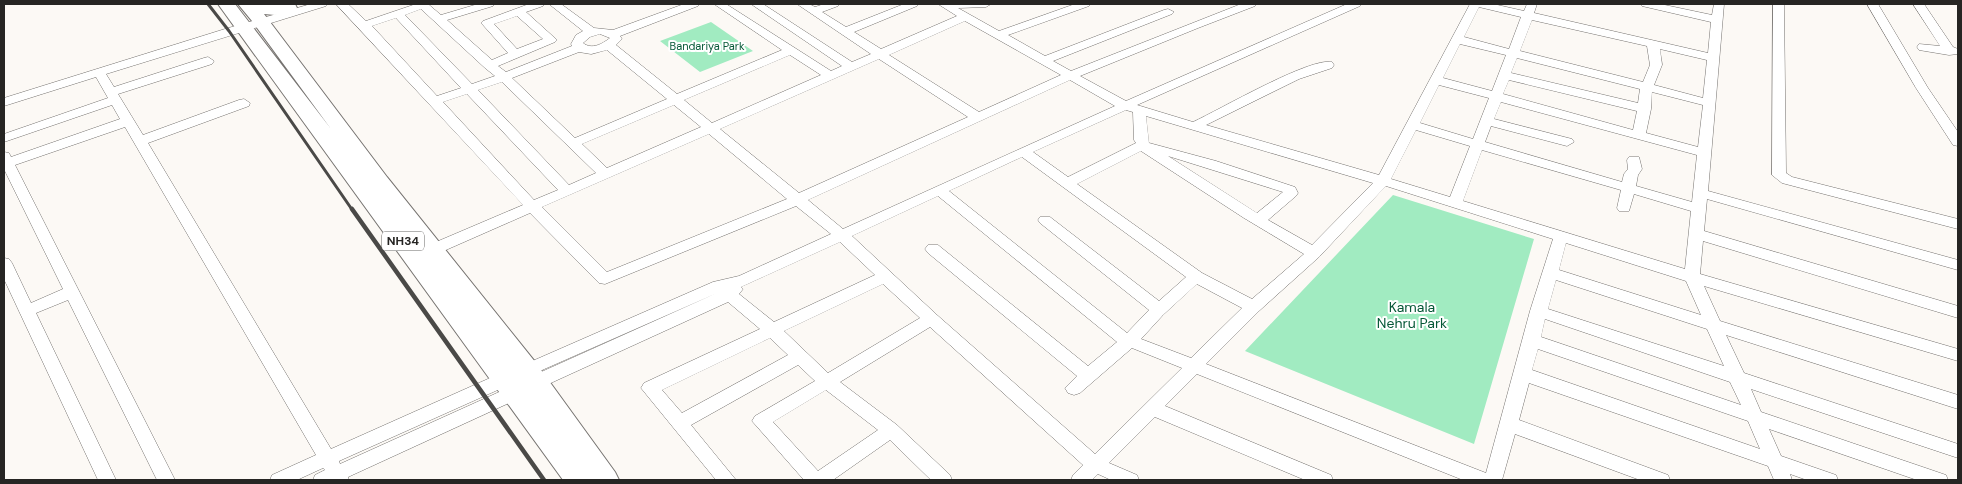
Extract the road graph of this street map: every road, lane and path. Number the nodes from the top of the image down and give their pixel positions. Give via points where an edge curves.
1 (226, 4) edge
2 (322, 4) edge
3 (342, 4) edge
4 (423, 4) edge
5 (489, 4) edge
6 (539, 4) edge
7 (554, 4) edge
8 (694, 4) edge
9 (719, 4) edge
10 (756, 4) edge
11 (802, 4) edge
12 (834, 4) edge
13 (913, 4) edge
14 (945, 4) edge
15 (986, 4) edge
16 (1085, 4) edge
17 (1156, 4) edge
18 (1251, 4) edge
19 (1356, 4) edge
20 (1475, 4) edge
21 (1479, 4) edge
22 (1646, 4) edge
23 (1719, 4) edge
24 (1778, 4) edge
25 (1872, 4) edge
26 (1919, 4) edge
27 (295, 8) edge
28 (1530, 10) edge
29 (518, 11) junction
30 (815, 11) junction
31 (1168, 12) junction
32 (398, 13) junction
33 (965, 17) junction
34 (247, 19) edge
35 (439, 19) junction
36 (1718, 20) junction
37 (364, 25) junction
38 (1189, 26) junction
39 (847, 31) junction
40 (592, 32) junction
41 (998, 35) junction
42 (274, 39) junction
43 (1456, 39) junction
44 (612, 40) junction
45 (1652, 44) junction
46 (580, 47) junction
47 (1923, 47) dead end
48 (791, 50) junction
49 (1954, 51) edge
50 (1512, 53) junction
51 (515, 54) junction
52 (881, 55) junction
53 (1713, 58) junction
54 (1045, 60) junction
55 (208, 61) dead end
56 (489, 64) junction
57 (1328, 65) dead end
58 (851, 67) junction
59 (99, 72) junction
60 (1504, 74) junction
61 (829, 75) junction
62 (1070, 75) junction
63 (504, 77) junction
64 (1436, 80) junction
65 (1647, 87) junction
66 (470, 88) junction
67 (113, 96) junction
68 (1495, 96) junction
69 (675, 99) junction
70 (434, 101) junction
71 (4, 102) edge
72 (244, 103) dead end
73 (1710, 103) junction
74 (1132, 108) junction
75 (1645, 109) junction
76 (978, 117) junction
77 (128, 120) junction
78 (1486, 121) junction
79 (1412, 125) junction
80 (1194, 126) junction
81 (712, 128) junction
82 (1639, 135) junction
83 (4, 138) edge
84 (140, 141) junction
85 (574, 142) junction
86 (1567, 142) dead end
87 (1958, 142) edge
88 (1477, 144) junction
89 (1143, 145) junction
90 (1023, 151) junction
91 (1704, 153) junction
92 (5, 159) edge
93 (1634, 160) dead end
94 (362, 171) junction
95 (605, 174) junction
96 (1383, 180) junction
97 (1067, 183) junction
98 (1628, 189) junction
99 (939, 190) junction
100 (567, 191) junction
101 (1700, 193) junction
102 (798, 199) junction
103 (1455, 203) junction
104 (532, 206) junction
105 (1624, 208) dead end
106 (1700, 208) junction
107 (1045, 220) dead end
108 (1258, 220) junction
109 (1958, 224) edge
110 (1696, 234) junction
111 (841, 235) junction
112 (1561, 236) junction
113 (434, 249) junction
114 (933, 249) dead end
115 (1314, 253) junction
116 (1958, 265) edge
117 (6, 273) edge
118 (1550, 273) junction
119 (886, 276) junction
120 (1196, 277) junction
121 (1692, 277) junction
122 (725, 290) junction
123 (71, 292) junction
124 (1253, 307) junction
125 (26, 311) junction
126 (1158, 311) junction
127 (1538, 311) junction
128 (1958, 312) edge
129 (931, 319) junction
130 (1714, 325) junction
131 (771, 329) junction
132 (1532, 340) junction
133 (1129, 342) junction
134 (1958, 355) edge
135 (800, 356) junction
136 (1192, 367) junction
137 (1523, 374) junction
138 (1088, 375) junction
139 (1737, 378) junction
140 (520, 381) junction
141 (826, 381) junction
142 (1074, 388) dead end
143 (1958, 402) edge
144 (1152, 408) junction
145 (1755, 417) junction
146 (679, 423) junction
147 (1509, 424) junction
148 (891, 430) junction
149 (1958, 451) edge
150 (1774, 461) junction
151 (1095, 465) junction
152 (331, 474) edge
153 (107, 480) edge
154 (166, 480) edge
155 (279, 480) edge
156 (579, 480) edge
157 (605, 480) edge
158 (727, 480) edge
159 (817, 480) edge
160 (943, 480) edge
161 (1080, 480) edge
162 (1130, 480) edge
163 (1324, 480) edge
164 (1483, 480) edge
165 (1493, 480) edge
166 (1661, 480) edge
167 (1783, 480) edge
168 (1829, 480) edge
169 (1939, 480) edge

1 - 34 highway, NH34
2 - 27 street
3 - 37 street
4 - 32 street
4 - 35 street
5 - 35 street
6 - 29 street
7 - 40 street
8 - 44 street
9 - 48 street
10 - 58 street
11 - 30 street
12 - 30 street
13 - 39 street
14 - 15 street
14 - 33 street
16 - 41 street
17 - 31 street
18 - 38 street
19 - 74 street
20 - 43 street
21 - 28 street
22 - 36 street
23 - 36 street
24 - 109 street via 1779,175 1787,180
25 - 87 street
26 - 49 street
27 - 34 highway via 270,10
27 - 42 street
28 - 45 street
28 - 50 street
29 - 51 street via 487,24
29 - 51 street via 551,40
30 - 39 street
31 - 38 street
31 - 54 street
32 - 37 street
32 - 66 street
33 - 41 street
33 - 52 street
34 - 42 highway, NH34
34 - 59 street
34 - 94 highway, NH34
35 - 56 street
36 - 53 street
37 - 70 street
38 - 62 street
39 - 52 street
40 - 44 street via 600,31
40 - 46 street via 578,39
41 - 54 street
42 - 94 highway, NH34
43 - 50 street
43 - 64 street
44 - 46 street via 594,50
44 - 69 street
45 - 53 street
45 - 65 street via 1656,64
46 - 63 street
47 - 49 street
48 - 61 street
48 - 69 street
50 - 60 street
50 - 65 street
51 - 56 street
52 - 58 street
52 - 76 street
53 - 73 street
54 - 62 street
55 - 67 street
56 - 63 street
57 - 80 street via 1306,70
58 - 61 street
59 - 67 street
59 - 71 street
60 - 68 street
60 - 75 street
61 - 81 street
62 - 74 street
62 - 76 street
63 - 66 street
63 - 85 street
64 - 68 street
64 - 79 street
65 - 73 street
65 - 75 street
66 - 70 street
66 - 100 street
67 - 77 street
67 - 83 street
68 - 78 street
68 - 82 street
69 - 81 street
69 - 85 street
70 - 104 street
72 - 84 street
73 - 91 street
74 - 80 street
74 - 89 street
74 - 90 street
75 - 82 street
76 - 102 street
77 - 84 street
77 - 92 street
78 - 86 street
78 - 88 street
79 - 88 street
79 - 96 street
80 - 96 street
81 - 95 street
81 - 102 street
82 - 91 street
84 - 152 street
85 - 95 street
88 - 98 street
88 - 103 street
89 - 97 street
89 - 108 street
89 - 108 street via 1290,190 1291,193
90 - 97 street
90 - 99 street
91 - 101 street
92 - 123 street
93 - 98 street via 1635,170
94 - 113 highway, NH34
94 - 140 highway, NH34
95 - 100 street
96 - 103 street
96 - 115 street
97 - 120 street
98 - 105 street
98 - 106 street
99 - 111 street
99 - 133 street
100 - 104 street
101 - 106 street
101 - 116 street
102 - 104 street via 605,279
102 - 111 street
103 - 112 street
104 - 113 street
106 - 110 street
107 - 126 street via 1152,302
108 - 115 street
110 - 121 street
110 - 128 street
111 - 119 street
111 - 122 street
112 - 118 street
112 - 121 street
113 - 140 highway, NH34
114 - 138 street
115 - 124 street
117 - 125 street
118 - 127 street
118 - 130 street
119 - 129 street
119 - 131 street
120 - 124 street
120 - 126 street
121 - 130 street
121 - 134 street
122 - 131 street
122 - 140 street
123 - 125 street
123 - 154 street
124 - 136 street
125 - 153 street
126 - 133 street
127 - 132 street
127 - 139 street
129 - 141 street
129 - 151 street
130 - 139 street
130 - 143 street
131 - 135 street
131 - 146 street via 650,388
132 - 137 street
132 - 145 street
133 - 136 street
133 - 138 street
135 - 141 street
135 - 146 street
136 - 144 street
136 - 164 street
137 - 147 street
137 - 150 street
138 - 142 street
139 - 145 street
139 - 149 street
140 - 152 street via 458,420
140 - 156 highway, NH34
140 - 157 highway, NH34
141 - 148 street
141 - 159 street via 761,421
144 - 151 street
144 - 163 street
145 - 150 street
145 - 169 street
146 - 158 street
147 - 165 street
147 - 166 street
148 - 159 street
148 - 160 street
150 - 167 street
150 - 168 street
151 - 161 street
151 - 162 street
152 - 155 street

